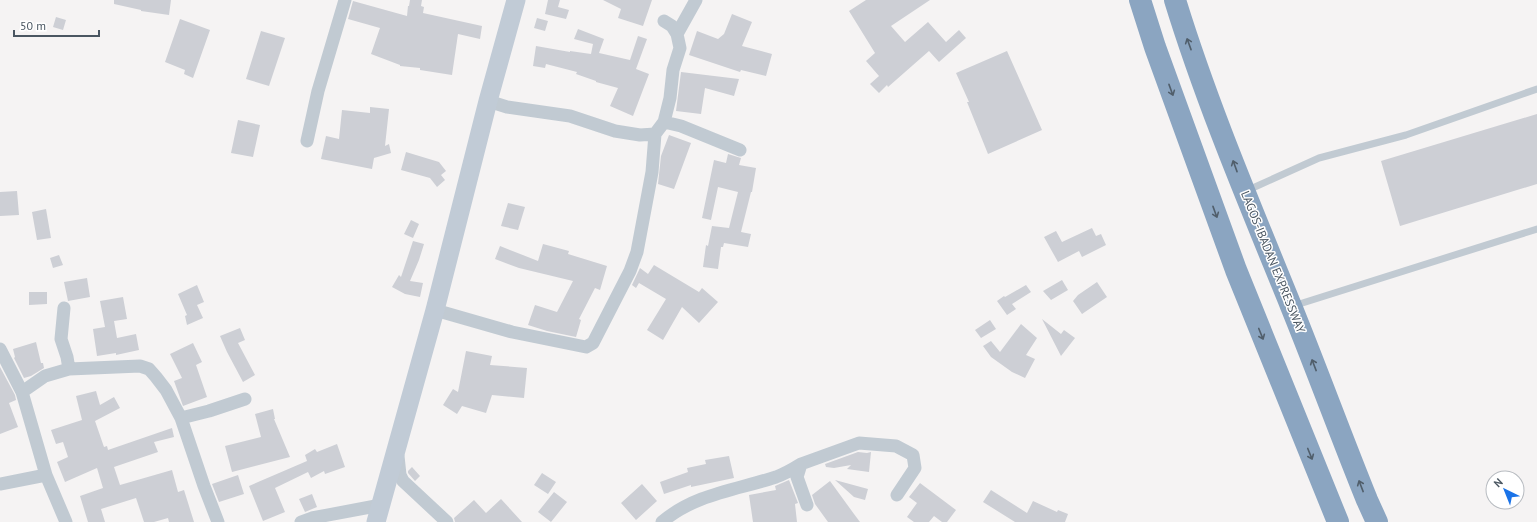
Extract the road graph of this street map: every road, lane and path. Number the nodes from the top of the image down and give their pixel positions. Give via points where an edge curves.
1 (345, 0) edge
2 (515, 0) edge
3 (696, 0) edge
4 (1140, 0) edge
5 (1175, 0) edge
6 (664, 21) dead end
7 (677, 34) junction
8 (1537, 89) edge
9 (488, 101) junction
10 (664, 122) junction
11 (655, 134) junction
12 (307, 140) dead end
13 (740, 150) dead end
14 (1244, 192) junction
15 (1537, 229) edge
16 (1291, 307) junction
17 (64, 308) dead end
18 (435, 310) junction
19 (0, 350) edge
20 (68, 369) junction
21 (22, 392) junction
22 (245, 399) dead end
23 (181, 418) junction
24 (398, 446) junction
25 (801, 464) junction
26 (46, 475) junction
27 (0, 484) edge
28 (897, 495) dead end
29 (807, 504) dead end
30 (379, 513) edge
31 (66, 522) edge
32 (218, 522) edge
33 (301, 522) edge
34 (447, 522) edge
35 (662, 522) edge
36 (1338, 522) edge
37 (1377, 522) edge

1 - 12 street via 318,91
2 - 9 street
3 - 7 street
4 -> 36 highway via 1236,270
14 -> 5 highway, LAGOS-IBADAN EXPRESSWAY
6 - 7 street via 672,26
7 - 10 street via 680,48
8 - 14 lane via 1406,135 1319,158
9 - 11 street via 507,107 570,116 615,131 640,135
9 - 18 street
10 - 11 street
10 - 13 street via 681,126
11 - 18 street via 652,172 637,252 593,344 586,348 512,332
14 - 16 highway, LAGOS-IBADAN EXPRESSWAY
15 - 16 lane
37 -> 16 highway, LAGOS-IBADAN EXPRESSWAY
17 - 20 street via 61,339
18 - 24 street
19 - 21 street
20 - 21 street via 45,376
20 - 23 street via 140,366 149,369 166,390
21 - 26 street
22 - 23 street
23 - 32 street
24 - 30 street
24 - 34 street via 398,463 403,481
25 - 28 street via 859,443 896,446 913,455 915,468
25 - 29 street via 797,477
25 - 35 street via 777,476 689,503
26 - 27 street
26 - 31 street
30 - 33 street via 312,518

